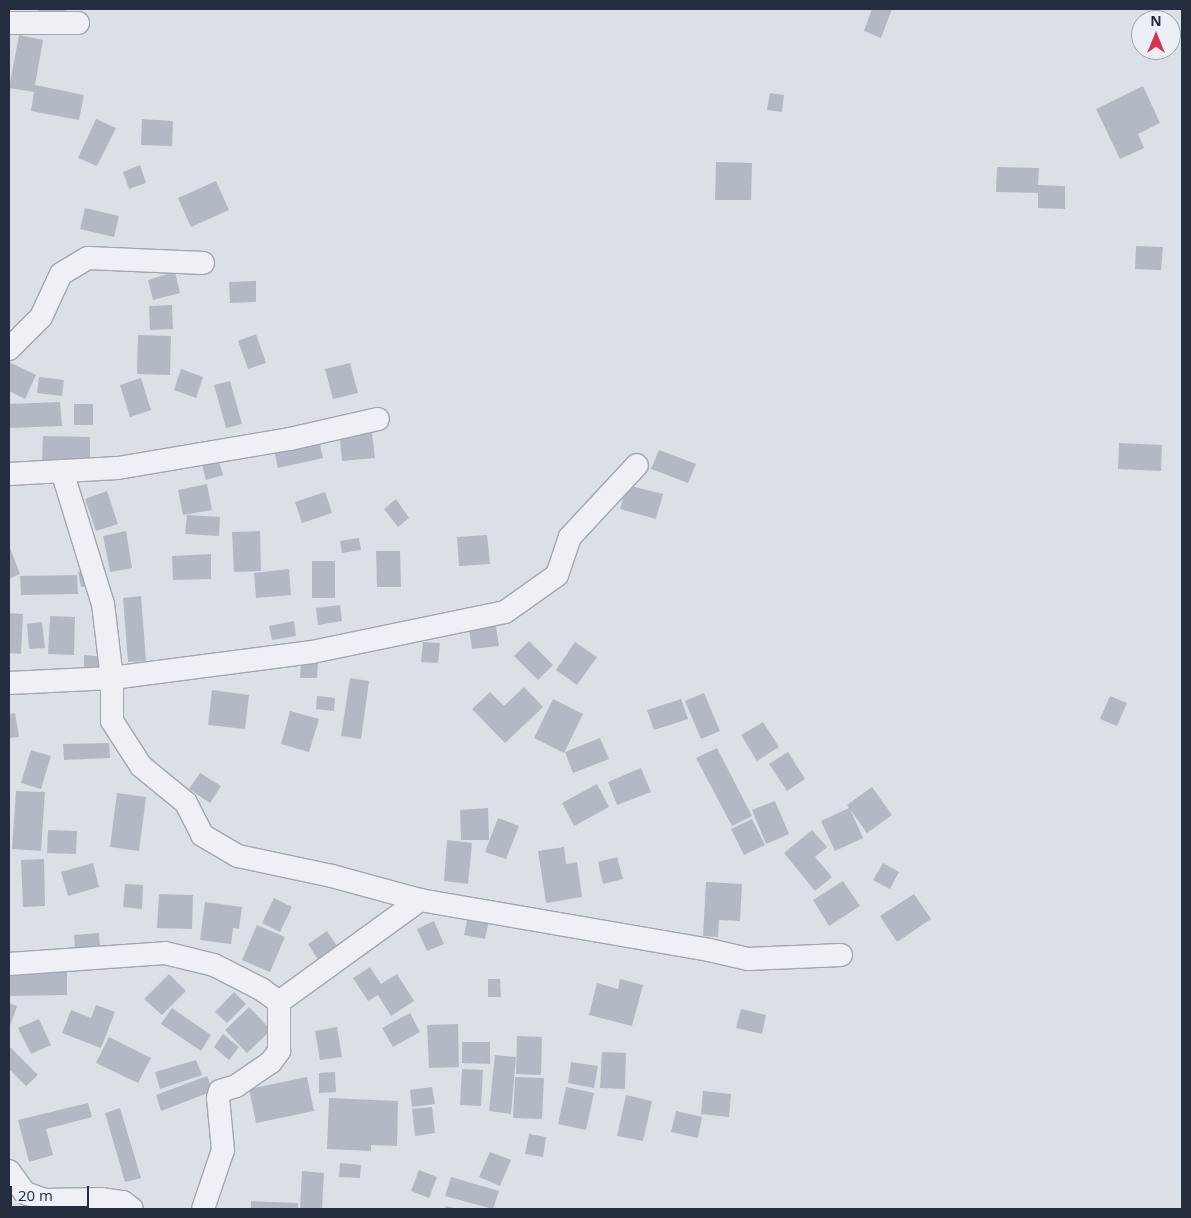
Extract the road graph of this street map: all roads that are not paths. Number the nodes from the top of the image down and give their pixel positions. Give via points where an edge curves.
1 (9, 23) edge
2 (78, 23) dead end
3 (203, 263) dead end
4 (9, 348) edge
5 (378, 419) dead end
6 (637, 465) dead end
7 (62, 470) junction
8 (9, 474) edge
9 (112, 678) junction
10 (9, 683) edge
11 (420, 900) junction
12 (841, 955) dead end
13 (9, 964) edge
14 (279, 1002) junction
15 (9, 1171) edge
16 (132, 1209) edge
17 (203, 1209) edge

1 - 2 street
3 - 4 street via 88,258 61,274 41,317
5 - 7 street via 290,439 118,468
6 - 9 street via 570,537 557,575 505,612 312,652
7 - 8 street
7 - 9 street via 103,604
9 - 10 street
9 - 11 street via 112,721 141,766 186,803 202,835 238,856 332,876
11 - 12 street via 748,959
11 - 14 street
13 - 14 street via 165,953 214,965
14 - 17 street via 279,1051 271,1062 236,1086 220,1091 223,1150
15 - 16 street via 25,1193 45,1200 101,1199 123,1202

